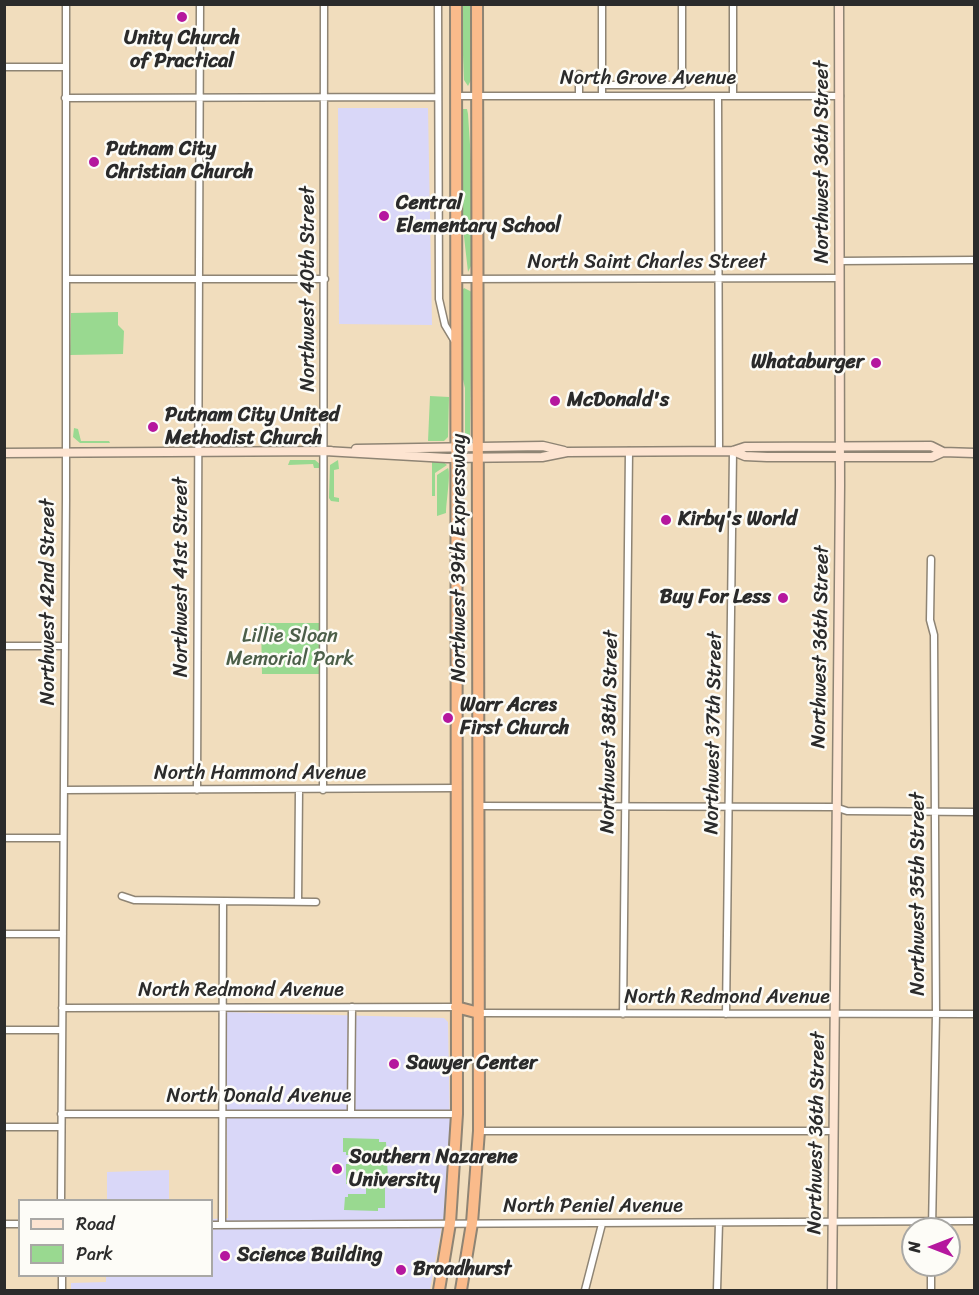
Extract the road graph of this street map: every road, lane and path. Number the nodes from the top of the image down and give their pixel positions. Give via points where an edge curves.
1 (66, 4) edge
2 (200, 4) edge
3 (324, 4) edge
4 (438, 4) edge
5 (456, 4) edge
6 (477, 4) edge
7 (602, 4) edge
8 (682, 4) edge
9 (733, 4) edge
10 (839, 4) edge
11 (4, 67) edge
12 (66, 67) junction
13 (579, 74) dead end
14 (602, 85) junction
15 (682, 85) junction
16 (457, 96) junction
17 (579, 96) junction
18 (602, 96) junction
19 (682, 96) junction
20 (733, 96) junction
21 (840, 96) junction
22 (199, 97) junction
23 (325, 97) junction
24 (438, 97) junction
25 (478, 97) junction
26 (718, 97) junction
27 (65, 98) junction
28 (975, 260) edge
29 (840, 261) junction
30 (840, 278) junction
31 (66, 279) junction
32 (200, 279) junction
33 (325, 279) junction
34 (455, 279) junction
35 (719, 279) junction
36 (477, 280) junction
37 (455, 343) junction
38 (478, 445) junction
39 (840, 445) junction
40 (325, 451) junction
41 (629, 451) junction
42 (719, 451) junction
43 (734, 451) junction
44 (66, 452) junction
45 (200, 452) junction
46 (456, 452) junction
47 (567, 452) junction
48 (943, 452) junction
49 (4, 453) edge
50 (975, 453) edge
51 (478, 457) junction
52 (840, 458) junction
53 (931, 559) dead end
54 (4, 646) edge
55 (65, 646) junction
56 (456, 788) junction
57 (478, 788) junction
58 (64, 790) junction
59 (197, 790) junction
60 (299, 790) junction
61 (323, 790) junction
62 (456, 806) junction
63 (478, 806) junction
64 (626, 806) junction
65 (729, 807) junction
66 (835, 807) junction
67 (935, 811) junction
68 (975, 812) edge
69 (4, 838) edge
70 (63, 838) junction
71 (122, 896) dead end
72 (223, 902) junction
73 (298, 902) junction
74 (457, 902) junction
75 (316, 903) dead end
76 (478, 903) junction
77 (4, 934) edge
78 (63, 934) junction
79 (352, 1007) junction
80 (456, 1007) junction
81 (62, 1008) junction
82 (223, 1008) junction
83 (479, 1013) junction
84 (623, 1014) junction
85 (726, 1014) junction
86 (936, 1014) junction
87 (975, 1014) edge
88 (835, 1015) junction
89 (4, 1029) edge
90 (62, 1030) junction
91 (351, 1113) junction
92 (61, 1114) junction
93 (222, 1114) junction
94 (457, 1114) junction
95 (4, 1127) edge
96 (61, 1127) junction
97 (479, 1131) junction
98 (834, 1131) junction
99 (61, 1199) edge
100 (933, 1217) edge
101 (901, 1221) edge
102 (450, 1223) junction
103 (472, 1223) junction
104 (719, 1223) junction
105 (833, 1223) junction
106 (222, 1224) junction
107 (602, 1224) junction
108 (213, 1225) edge
109 (439, 1290) edge
110 (461, 1290) edge
111 (585, 1290) edge
112 (717, 1290) edge
113 (832, 1290) edge

1 - 12 street, Northwest 42nd Street
2 - 22 street, Northwest 41st Street
3 - 23 street, Northwest 40th Street
4 - 24 street, Northwest 39th Expressway
5 - 16 highway, Northwest 39th Expressway
6 - 25 highway, Northwest 39th Expressway
7 - 14 street
8 - 15 street
9 - 20 street
10 - 21 main road, Northwest 36th Street
11 - 12 street
12 - 27 street, Northwest 42nd Street
13 - 17 street
14 - 15 street
14 - 18 street
15 - 19 street
16 - 25 street, North Grove Avenue
16 - 34 highway, Northwest 39th Expressway
17 - 18 street, North Grove Avenue
17 - 25 street, North Grove Avenue
18 - 19 street, North Grove Avenue
19 - 26 street, North Grove Avenue
20 - 21 street, North Grove Avenue
20 - 26 street, North Grove Avenue
21 - 29 main road, Northwest 36th Street
22 - 23 street
22 - 27 street
22 - 32 street, Northwest 41st Street
23 - 24 street
23 - 33 street, Northwest 40th Street
24 - 37 street, Northwest 39th Expressway via 439,299 445,325
25 - 36 highway, Northwest 39th Expressway
26 - 35 street
27 - 31 street, Northwest 42nd Street
28 - 29 street
29 - 30 main road, Northwest 36th Street
30 - 35 street, North Saint Charles Street
30 - 39 main road, Northwest 36th Street
31 - 32 street
31 - 44 street, Northwest 42nd Street
32 - 33 street
32 - 45 street, Northwest 41st Street
33 - 40 street, Northwest 40th Street
34 - 36 street, North Saint Charles Street
34 - 37 highway, Northwest 39th Expressway
35 - 36 street, North Saint Charles Street
35 - 42 street
36 - 38 highway, Northwest 39th Expressway
37 - 46 highway, Northwest 39th Expressway
38 - 46 main road
38 - 47 main road via 543,446
38 - 51 highway, Northwest 39th Expressway
39 - 43 main road via 745,447
39 - 48 main road via 931,446
39 - 52 main road, Northwest 36th Street
40 - 45 main road
40 - 46 main road
40 - 61 street, Northwest 40th Street
41 - 42 main road
41 - 47 main road
41 - 64 street, Northwest 38th Street
42 - 43 main road
43 - 52 main road via 745,456
43 - 65 street, Northwest 37th Street
44 - 45 main road
44 - 49 main road
44 - 55 street, Northwest 42nd Street
45 - 59 street, Northwest 41st Street
46 - 51 main road
46 - 56 highway, Northwest 39th Expressway
47 - 51 main road via 542,457
48 - 50 main road
48 - 52 main road via 932,457
51 - 57 highway, Northwest 39th Expressway
52 - 66 main road, Northwest 36th Street
53 - 67 street, Northwest 35th Street
54 - 55 street
55 - 58 street, Northwest 42nd Street
56 - 57 highway
56 - 61 street, North Hammond Avenue
56 - 62 highway, Northwest 39th Expressway
57 - 63 highway, Northwest 39th Expressway
58 - 59 street, North Hammond Avenue
58 - 70 street, Northwest 42nd Street
59 - 60 street, North Hammond Avenue
60 - 61 street, North Hammond Avenue
60 - 73 street
62 - 63 highway
62 - 74 highway, Northwest 39th Expressway
63 - 64 street
63 - 76 highway, Northwest 39th Expressway
64 - 65 street
64 - 84 street, Northwest 38th Street
65 - 66 street
65 - 85 street, Northwest 37th Street
66 - 67 street via 847,811
66 - 88 main road, Northwest 36th Street
67 - 68 street
67 - 86 street, Northwest 35th Street
69 - 70 street
70 - 78 street, Northwest 42nd Street
71 - 72 street via 134,900
72 - 73 street
72 - 82 street
73 - 75 street
74 - 76 highway
74 - 80 highway, Northwest 39th Expressway
76 - 83 highway, Northwest 39th Expressway
77 - 78 street
78 - 81 street, Northwest 42nd Street
79 - 80 street, North Redmond Avenue
79 - 82 street, North Redmond Avenue
79 - 91 street
80 - 83 highway
80 - 94 highway, Northwest 39th Expressway
81 - 82 street, North Redmond Avenue
81 - 90 street, Northwest 42nd Street
82 - 93 street
83 - 84 street, North Redmond Avenue
83 - 97 highway, Northwest 39th Expressway
84 - 85 street, North Redmond Avenue
85 - 88 street, North Redmond Avenue
86 - 87 street, North Redmond Avenue
86 - 88 street, North Redmond Avenue
86 - 100 street, Northwest 35th Street
88 - 98 main road, Northwest 36th Street
89 - 90 street
90 - 92 street, Northwest 42nd Street
91 - 93 street, North Donald Avenue
91 - 94 street, North Donald Avenue
92 - 93 street, North Donald Avenue
92 - 96 street, Northwest 42nd Street
93 - 106 street
94 - 102 highway, Northwest 39th Expressway
95 - 96 street
96 - 99 street, Northwest 42nd Street
97 - 98 street
97 - 103 highway, Northwest 39th Expressway
98 - 105 main road, Northwest 36th Street
101 - 105 street, North Peniel Avenue
102 - 103 street, North Peniel Avenue
102 - 106 street, North Peniel Avenue
102 - 109 highway, Northwest 39th Expressway
103 - 107 street, North Peniel Avenue
103 - 110 highway, Northwest 39th Expressway
104 - 105 street, North Peniel Avenue
104 - 107 street, North Peniel Avenue
104 - 112 street
105 - 113 main road, Northwest 36th Street
106 - 108 street, North Peniel Avenue
107 - 111 street

